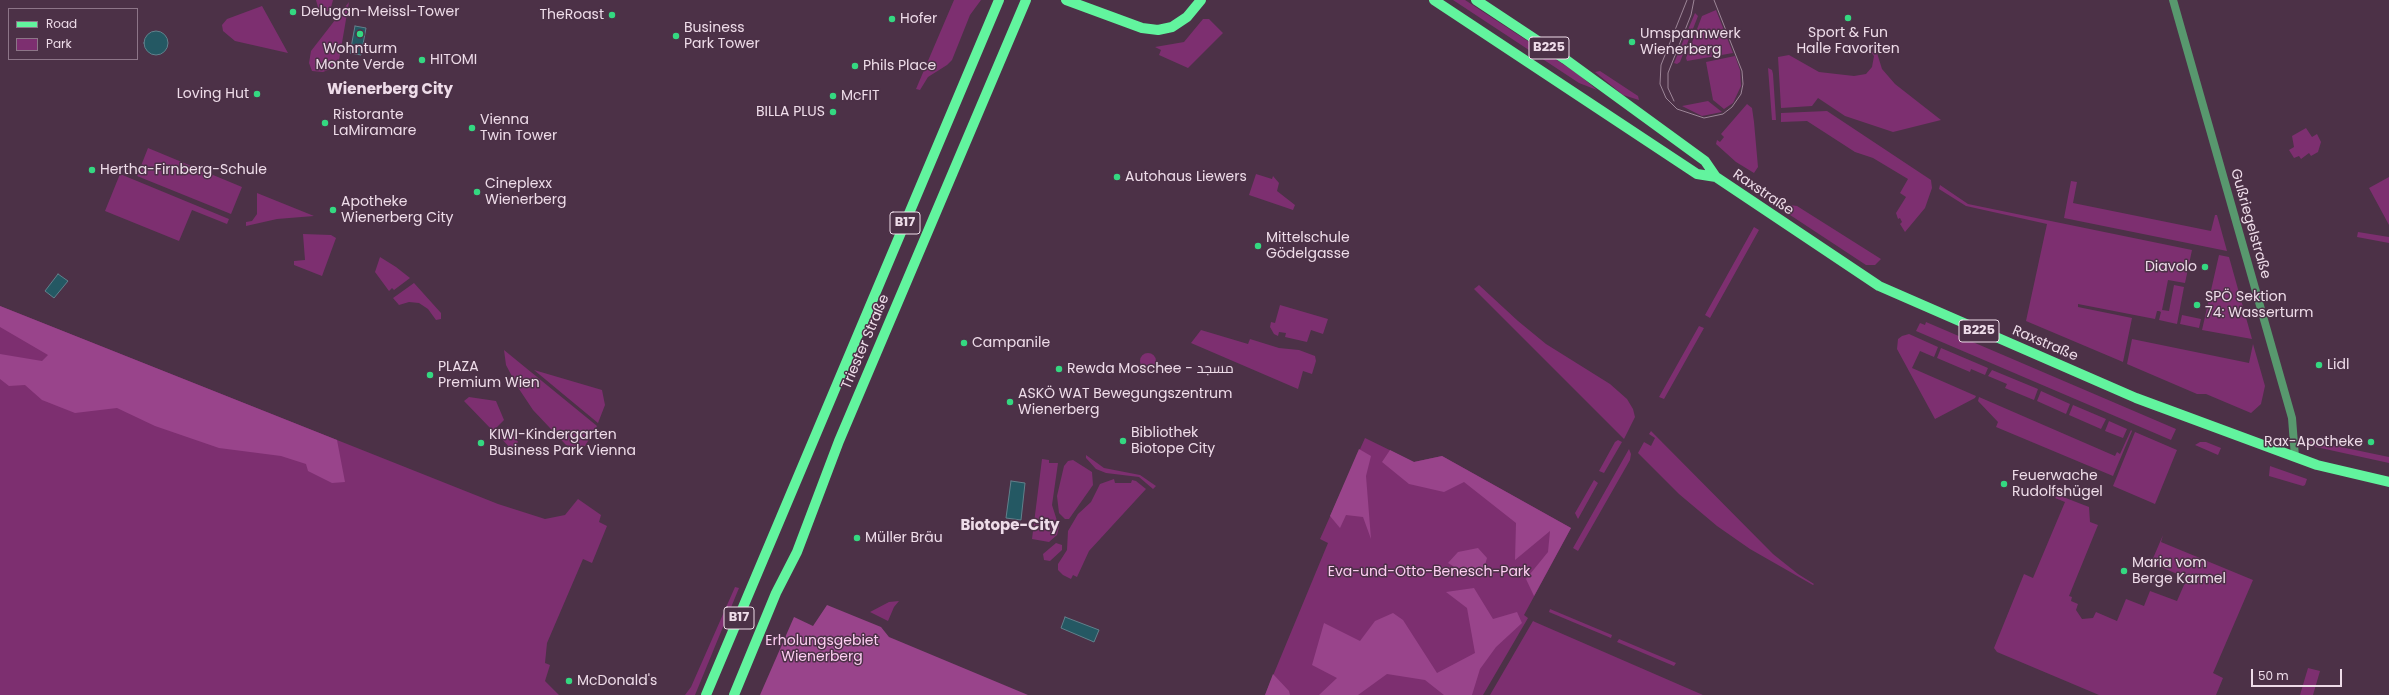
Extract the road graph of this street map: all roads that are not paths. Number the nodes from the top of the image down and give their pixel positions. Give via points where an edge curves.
1 (999, 0) edge
2 (1026, 0) edge
3 (1066, 0) edge
4 (1201, 0) edge
5 (1434, 0) edge
6 (1476, 0) edge
7 (2173, 0) edge
8 (1716, 178) junction
9 (2295, 457) junction
10 (2389, 482) edge
11 (706, 695) edge
12 (734, 695) edge

1 - 11 main road, Triester Straße / B17
2 - 12 main road, Triester Straße / B17 via 836,448 797,552 776,593
3 - 4 main road via 1142,28 1158,30 1172,27 1187,17
5 - 8 main road, Raxstraße / B225 via 1698,174
6 - 8 main road, Raxstraße / B225 via 1565,59 1705,161
7 - 9 street, Gußriegelstraße via 2292,418
8 - 9 main road, Raxstraße / B225 via 1867,279 1900,297 2136,398
9 - 10 main road, Raxstraße / B225 via 2347,473

